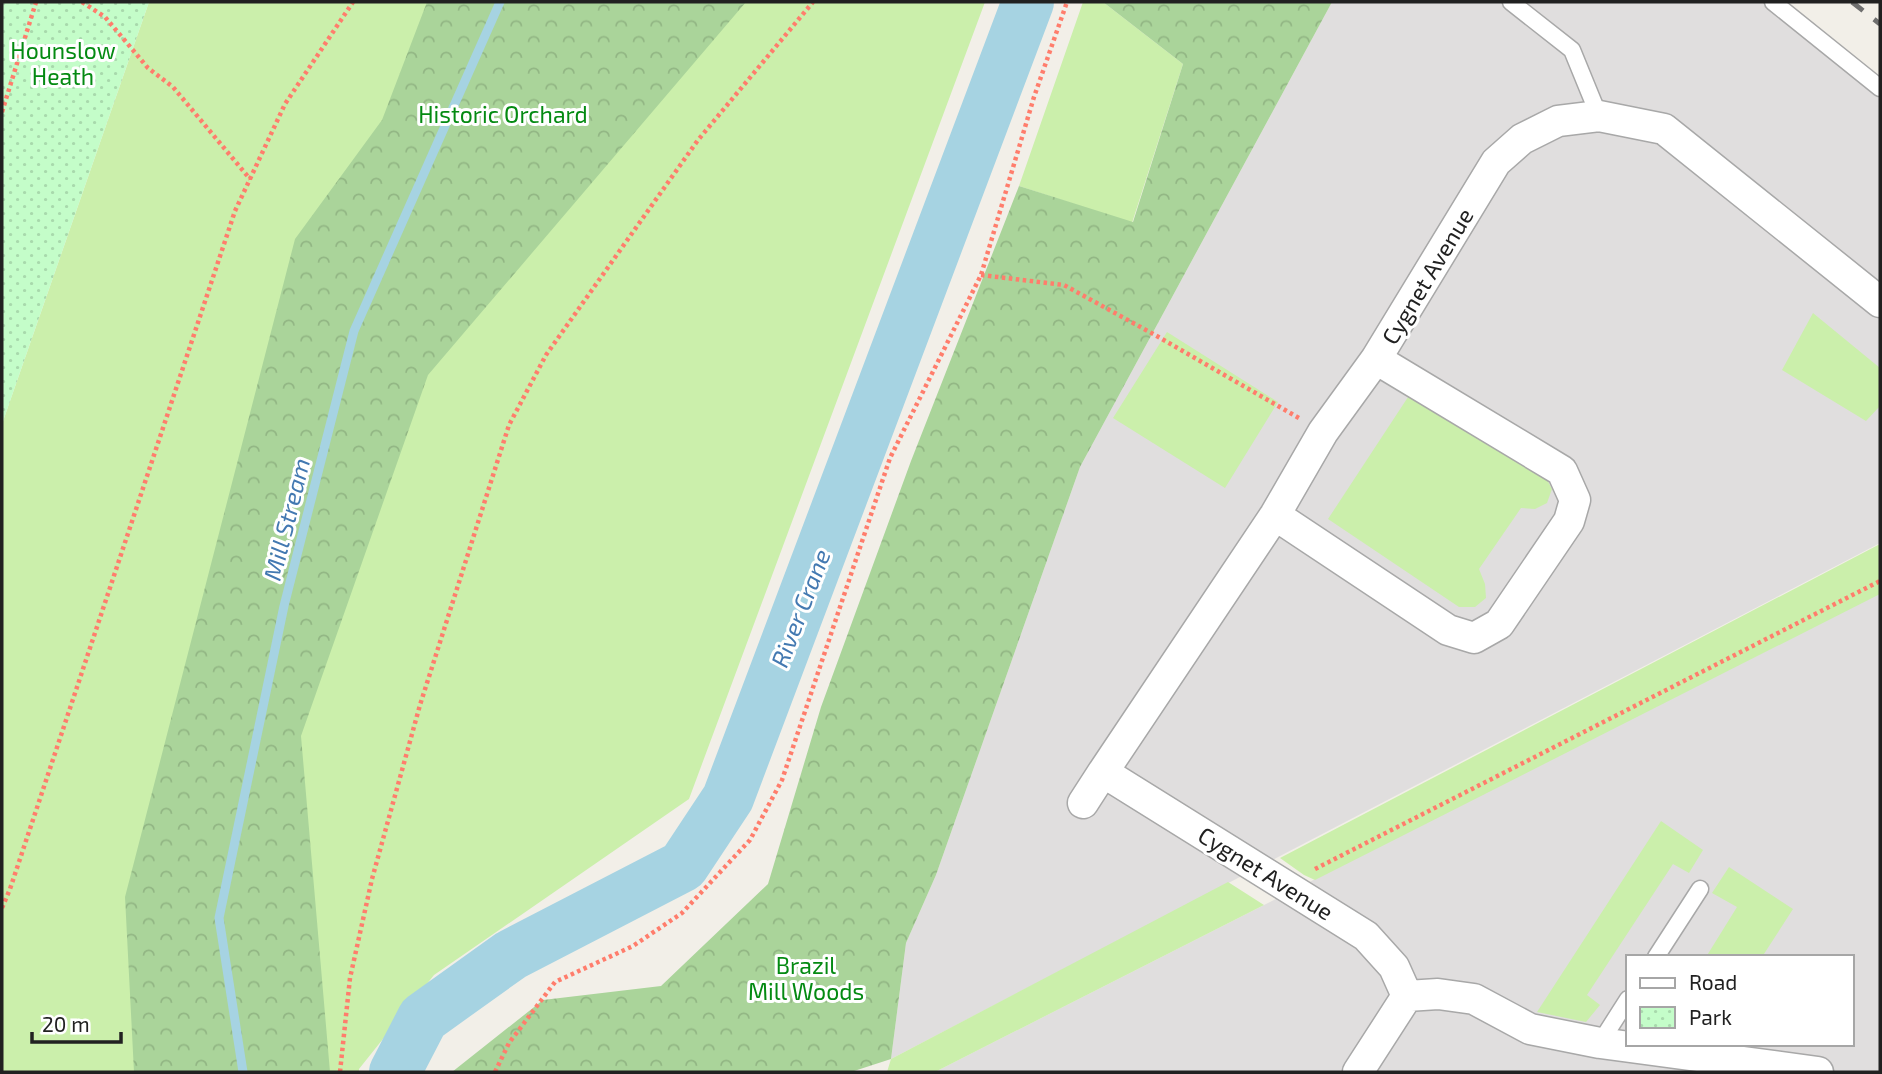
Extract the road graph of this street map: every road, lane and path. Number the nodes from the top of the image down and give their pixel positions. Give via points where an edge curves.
1 (36, 2) edge
2 (82, 2) edge
3 (353, 2) edge
4 (813, 2) edge
5 (1067, 2) edge
6 (1511, 2) edge
7 (1773, 2) edge
8 (1880, 88) edge
9 (2, 112) edge
10 (1599, 116) junction
11 (250, 179) junction
12 (981, 275) junction
13 (1880, 302) edge
14 (1376, 359) junction
15 (1323, 432) junction
16 (1275, 515) junction
17 (1880, 581) edge
18 (1103, 772) junction
19 (1083, 803) dead end
20 (1287, 886) junction
21 (1700, 889) dead end
22 (2, 908) edge
23 (1657, 955) edge
24 (1407, 996) junction
25 (1626, 1002) edge
26 (1600, 1043) junction
27 (340, 1072) edge
28 (495, 1072) edge
29 (1358, 1072) edge
30 (1818, 1072) edge

1 - 9 path
2 - 11 path via 106,17 148,68 173,87
3 - 11 path via 285,104
4 - 27 path via 690,152 546,355 509,425 420,705 372,879 349,978
5 - 12 path
6 - 10 lane via 1572,50
7 - 8 lane
10 - 13 street, Cygnet Avenue via 1664,129
10 - 14 street, Cygnet Avenue via 1558,121 1522,139 1496,162
11 - 22 path via 235,211
12 - 15 path via 1064,285
12 - 28 path via 890,458 782,780 750,840 682,913 633,946 555,982 509,1043
14 - 15 street, Cygnet Avenue
14 - 16 street via 1562,471 1575,499 1569,521 1499,624 1474,638 1448,630
15 - 16 street, Cygnet Avenue
16 - 18 street, Cygnet Avenue
17 - 20 path
18 - 19 street, Cygnet Avenue
18 - 20 street, Cygnet Avenue
20 - 24 street, Cygnet Avenue via 1366,936 1394,967
21 - 23 lane
24 - 26 street via 1474,999 1530,1029
24 - 29 street
25 - 26 lane
26 - 30 street

